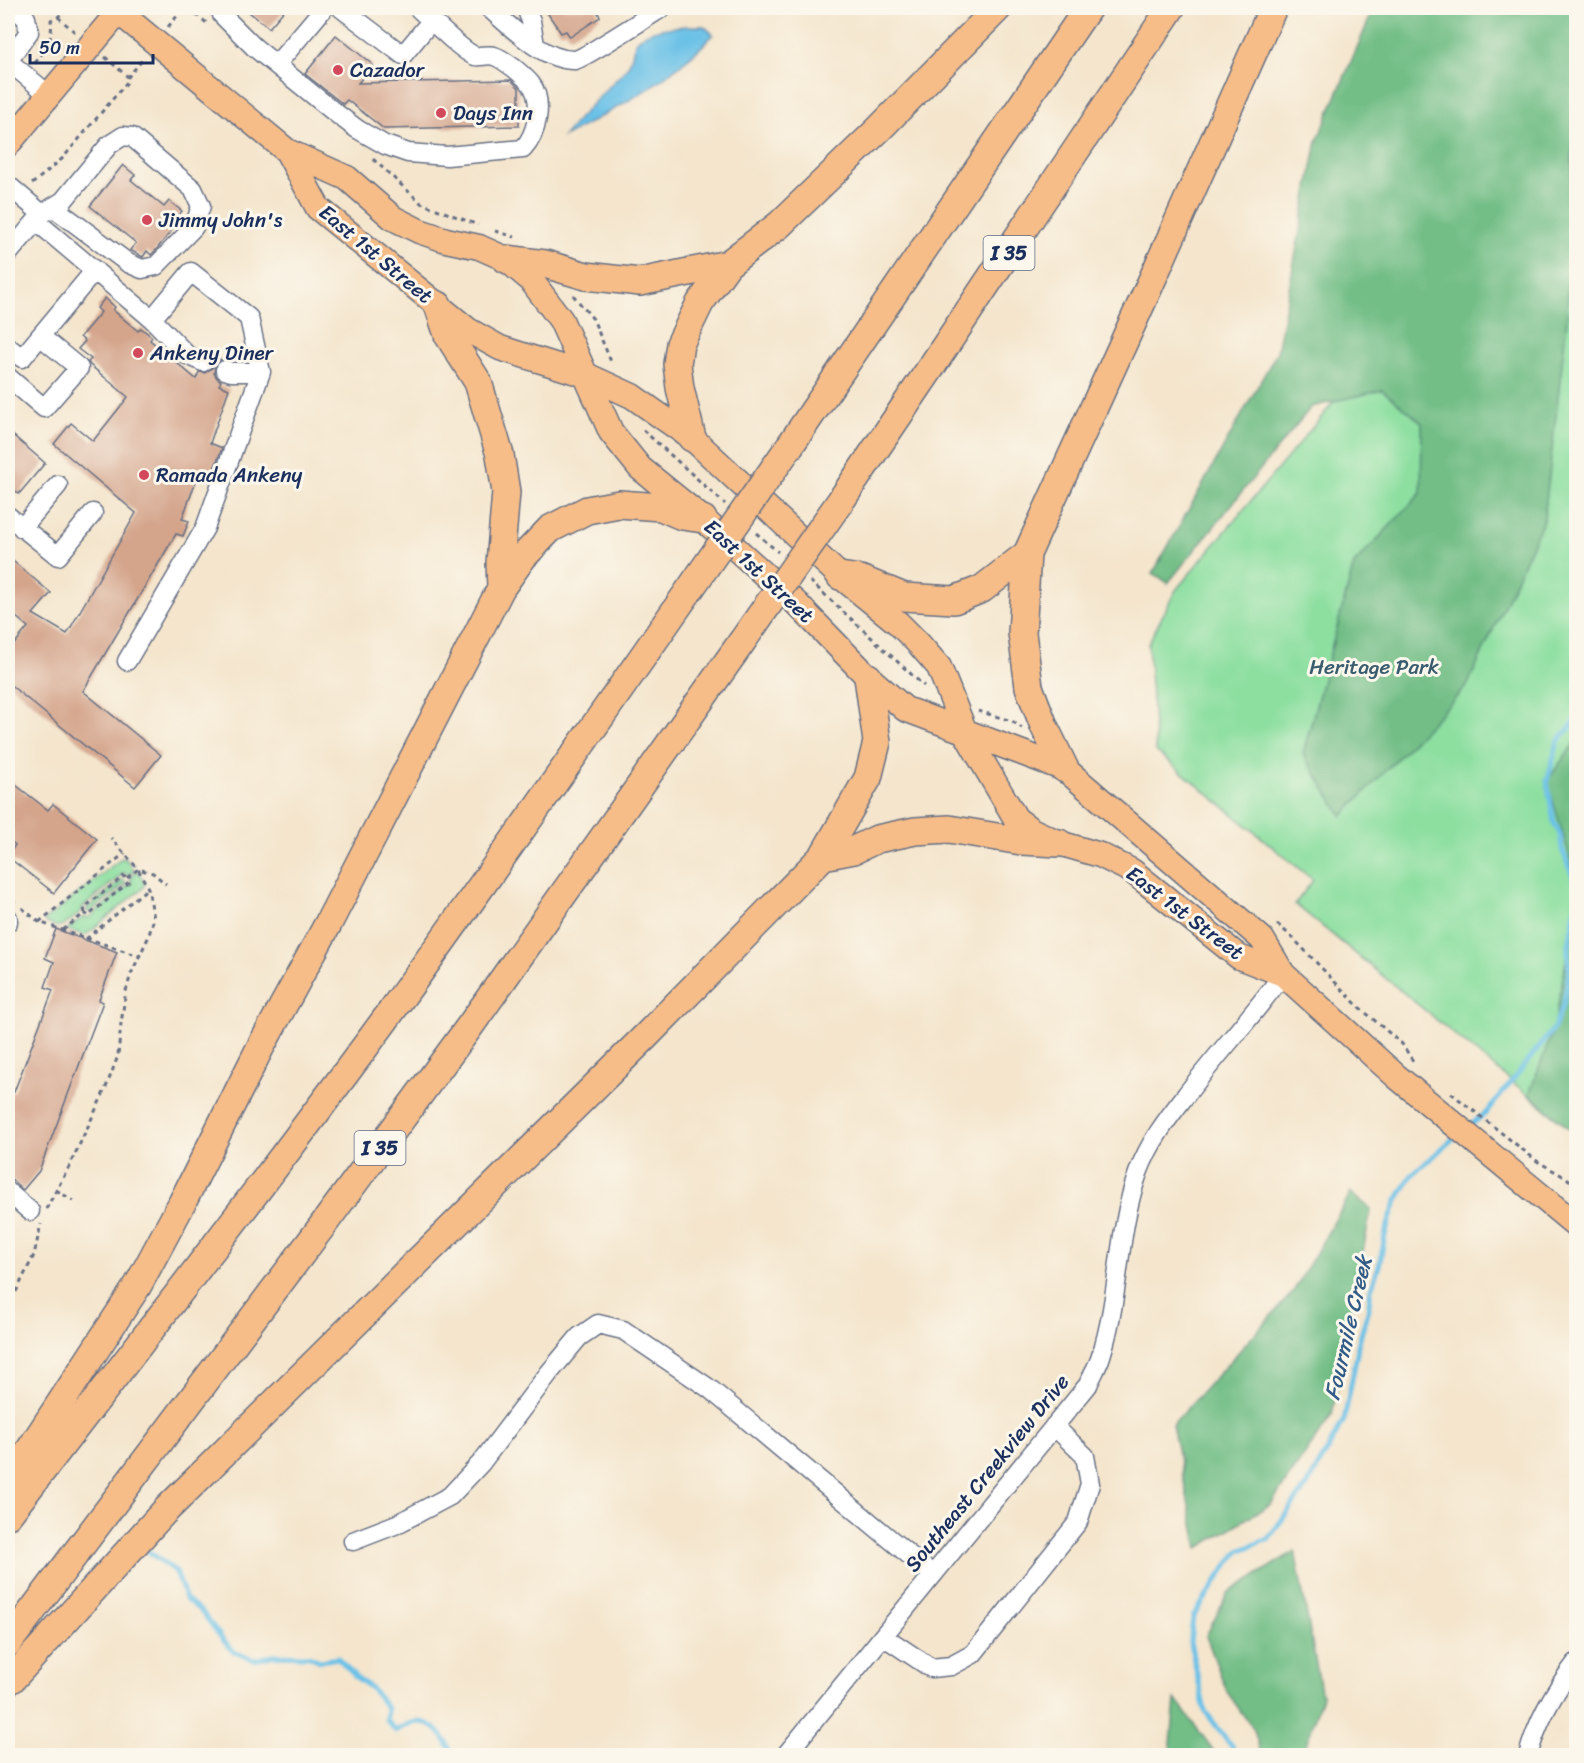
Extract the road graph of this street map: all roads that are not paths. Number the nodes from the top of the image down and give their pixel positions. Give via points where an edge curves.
1 (14, 8) edge
2 (221, 8) edge
3 (324, 8) edge
4 (418, 8) edge
5 (489, 8) edge
6 (663, 8) edge
7 (998, 8) edge
8 (1088, 8) edge
9 (1172, 8) edge
10 (1273, 8) edge
11 (118, 9) edge
12 (353, 11) edge
13 (528, 13) dead end
14 (432, 20) junction
15 (535, 45) junction
16 (8, 60) edge
17 (276, 65) junction
18 (49, 95) junction
19 (8, 144) edge
20 (287, 151) junction
21 (14, 190) edge
22 (44, 214) junction
23 (8, 254) edge
24 (506, 259) junction
25 (728, 264) junction
26 (95, 270) junction
27 (438, 305) junction
28 (152, 319) junction
29 (40, 336) junction
30 (15, 352) edge
31 (202, 362) dead end
32 (225, 370) dead end
33 (261, 372) junction
34 (586, 375) junction
35 (8, 376) edge
36 (692, 438) junction
37 (58, 485) dead end
38 (93, 513) dead end
39 (8, 516) edge
40 (703, 519) junction
41 (22, 528) junction
42 (1027, 554) junction
43 (840, 576) junction
44 (501, 588) junction
45 (127, 661) dead end
46 (868, 677) junction
47 (965, 732) junction
48 (1065, 769) junction
49 (1059, 843) junction
50 (823, 855) junction
51 (1283, 974) junction
52 (8, 1192) edge
53 (39, 1215) road end
54 (1576, 1225) edge
55 (1054, 1426) junction
56 (8, 1481) edge
57 (8, 1515) edge
58 (353, 1541) dead end
59 (932, 1574) junction
60 (883, 1636) junction
61 (8, 1643) edge
62 (1576, 1663) edge
63 (8, 1681) edge
64 (785, 1755) edge
65 (1528, 1755) edge

1 - 16 street via 26,18 28,32
2 - 17 street via 234,29
3 - 17 street
4 - 14 street
5 - 15 street
6 - 15 street via 577,60 557,57
7 - 25 highway via 778,225
8 - 57 highway, bridge via 537,808 238,1216
9 - 61 highway, I 35, bridge via 844,496 470,1026
10 - 42 highway
11 - 18 main road
11 - 20 main road, East 1st Street
12 - 14 street via 403,55
13 - 15 street
14 - 17 street via 475,56 500,58 532,86 537,126 523,149 447,156 408,153 357,129
16 - 18 street
18 - 19 main road
20 - 24 main road, East 1st Street via 347,178 393,218 419,231 479,247
20 - 27 main road, East 1st Street via 318,208
21 - 22 street
22 - 22 street via 63,201 109,145 123,136 132,137 193,189 201,206 194,227 156,266 142,269
22 - 23 street
22 - 26 street
24 - 25 highway via 545,264 586,276 640,282
24 - 34 main road, East 1st Street via 531,280 561,320
25 - 36 highway via 700,303 681,344 677,364
26 - 28 street
26 - 29 street
27 - 34 main road, East 1st Street via 468,330 500,348
27 - 44 highway via 448,335 478,382 500,455 506,492
28 - 31 street via 187,355
28 - 33 street via 191,272 249,318
29 - 30 street
29 - 35 street via 79,368 44,408
30 - 35 street
32 - 33 street
33 - 45 street via 205,528
34 - 36 main road, East 1st Street via 632,396
34 - 40 main road, East 1st Street via 611,432 640,468
36 - 43 main road, East 1st Street
37 - 41 street
38 - 41 street via 58,556
39 - 41 street
40 - 44 highway via 661,507 619,504 587,510 550,529
40 - 46 main road, East 1st Street via 796,603
42 - 43 highway via 982,589 954,600 904,597 860,579
42 - 48 highway via 1022,633 1029,687
43 - 47 main road, East 1st Street via 898,623 939,668
44 - 56 highway via 138,1285
46 - 47 main road, East 1st Street via 905,709
46 - 50 highway via 877,742 868,777
47 - 48 main road, East 1st Street
47 - 49 main road, East 1st Street via 1016,819
48 - 51 main road, East 1st Street via 1262,939
49 - 50 highway via 949,829 915,831
49 - 51 main road, East 1st Street via 1100,855 1132,871 1239,957
50 - 63 highway via 645,1037 164,1512
51 - 54 main road, East 1st Street via 1396,1076
51 - 55 street, Southeast Creekview Drive via 1198,1079 1148,1149 1128,1207 1112,1314 1101,1358 1088,1385
52 - 53 street
55 - 59 street, Southeast Creekview Drive
55 - 60 street via 1085,1456 1090,1484 1078,1522 973,1654 951,1666 931,1668
58 - 59 street via 397,1524 450,1496 481,1463 579,1337 598,1324 624,1330 710,1389
59 - 60 street, Southeast Creekview Drive
60 - 64 street, Southeast Creekview Drive
62 - 65 street via 1546,1708

